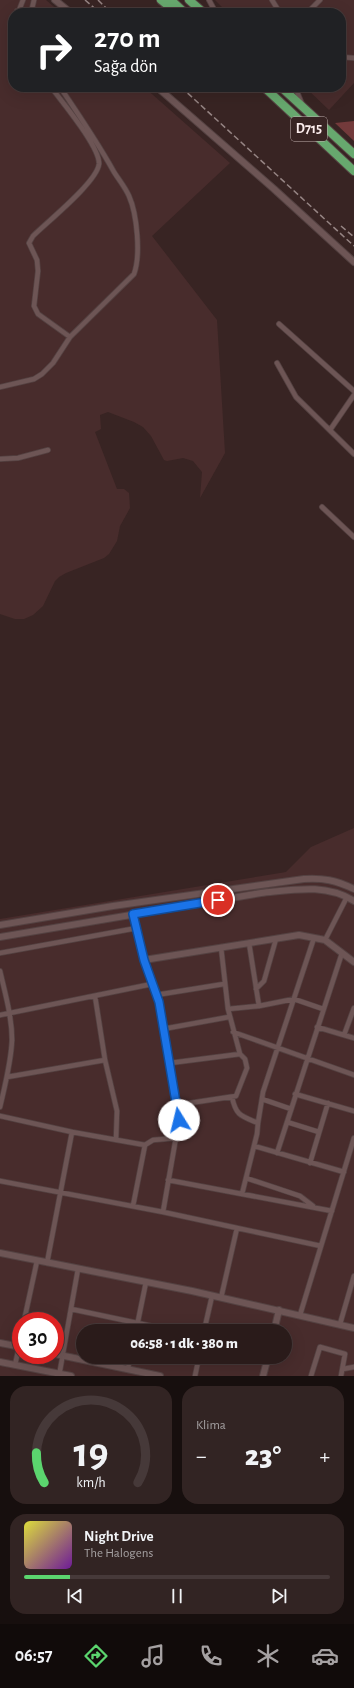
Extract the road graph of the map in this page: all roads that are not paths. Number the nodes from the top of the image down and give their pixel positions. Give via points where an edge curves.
1 (55, 0) edge
2 (161, 0) edge
3 (171, 0) edge
4 (191, 0) edge
5 (320, 0) edge
6 (64, 8) edge
7 (171, 8) edge
8 (180, 8) edge
9 (199, 8) edge
10 (312, 8) edge
11 (55, 92) edge
12 (63, 92) edge
13 (163, 92) edge
14 (269, 92) edge
15 (287, 92) edge
16 (298, 92) edge
17 (302, 105) junction
18 (354, 154) edge
19 (354, 171) edge
20 (354, 262) edge
21 (279, 324) dead end
22 (70, 337) junction
23 (277, 363) dead end
24 (0, 387) edge
25 (354, 391) edge
26 (354, 395) edge
27 (330, 430) junction
28 (48, 450) dead end
29 (354, 454) edge
30 (0, 459) edge
31 (322, 507) dead end
32 (354, 537) edge
33 (354, 889) edge
34 (346, 897) junction
35 (354, 901) edge
36 (133, 914) junction
37 (0, 925) edge
38 (137, 928) junction
39 (0, 937) edge
40 (314, 938) junction
41 (276, 939) junction
42 (325, 940) junction
43 (249, 943) junction
44 (221, 948) junction
45 (0, 953) edge
46 (342, 953) junction
47 (144, 960) junction
48 (354, 962) edge
49 (0, 970) edge
50 (152, 984) junction
51 (224, 984) junction
52 (256, 989) junction
53 (156, 995) junction
54 (95, 996) junction
55 (294, 999) junction
56 (259, 1006) junction
57 (354, 1008) edge
58 (228, 1009) junction
59 (323, 1009) junction
60 (9, 1014) junction
61 (0, 1015) edge
62 (229, 1017) junction
63 (317, 1027) junction
64 (164, 1029) junction
65 (233, 1032) junction
66 (344, 1035) junction
67 (354, 1038) edge
68 (278, 1048) junction
69 (240, 1054) junction
70 (307, 1058) junction
71 (105, 1060) junction
72 (170, 1063) junction
73 (354, 1075) edge
74 (7, 1077) junction
75 (295, 1094) junction
76 (232, 1097) junction
77 (262, 1099) junction
78 (328, 1103) junction
79 (177, 1105) junction
80 (0, 1107) edge
81 (291, 1109) junction
82 (354, 1111) edge
83 (0, 1116) edge
84 (287, 1122) junction
85 (258, 1123) junction
86 (72, 1132) junction
87 (319, 1132) junction
88 (176, 1138) junction
89 (354, 1138) edge
90 (116, 1140) junction
91 (145, 1145) junction
92 (254, 1146) junction
93 (277, 1153) junction
94 (310, 1163) junction
95 (344, 1172) junction
96 (246, 1178) junction
97 (168, 1180) junction
98 (0, 1182) edge
99 (61, 1193) junction
100 (242, 1194) junction
101 (133, 1206) junction
102 (314, 1208) junction
103 (332, 1211) junction
104 (163, 1212) junction
105 (237, 1228) junction
106 (321, 1246) junction
107 (0, 1252) edge
108 (37, 1260) junction
109 (47, 1263) junction
110 (78, 1269) junction
111 (354, 1276) edge
112 (146, 1282) junction
113 (212, 1296) junction
114 (221, 1298) junction
115 (71, 1309) junction
116 (279, 1310) junction
117 (26, 1312) edge
118 (300, 1315) junction
119 (137, 1323) junction
120 (142, 1324) edge
121 (206, 1324) edge
122 (276, 1324) edge
123 (340, 1324) junction
124 (354, 1328) edge
125 (0, 1342) edge
126 (12, 1345) edge
127 (64, 1350) edge
128 (64, 1356) edge
129 (0, 1362) edge
130 (61, 1364) edge
131 (129, 1364) edge
132 (198, 1364) edge
133 (266, 1364) edge
134 (15, 1365) joint
135 (354, 1367) edge
136 (128, 1369) junction
137 (343, 1369) junction
138 (59, 1375) edge
139 (70, 1376) edge
140 (160, 1376) edge
141 (195, 1376) edge
142 (263, 1376) edge
143 (311, 1376) edge
144 (341, 1376) edge

1 - 6 street
2 - 7 highway
3 - 8 highway
4 - 9 highway
5 - 10 street
11 - 22 street via 88,137 98,156 99,164 95,175 33,236 29,243 38,271 34,306 38,314
12 - 22 street via 129,196 138,252 134,274
13 - 20 street
14 - 19 highway, D715
15 - 17 highway, D715
16 - 17 street
17 - 18 highway, D715
21 - 25 street
22 - 24 street via 53,363 42,374 34,379
23 - 27 street via 296,397
26 - 27 street
27 - 29 street
28 - 30 street via 18,458
31 - 32 street
33 - 37 street via 335,880 304,879
34 - 35 street
34 - 36 street via 328,890 303,889 261,893
34 - 42 street
36 - 38 street
36 - 39 street
38 - 45 street
38 - 47 street
40 - 41 street via 299,935
40 - 42 street
40 - 55 street
41 - 43 street
41 - 52 street via 264,981
42 - 46 street
43 - 44 street
43 - 52 street
44 - 47 street
44 - 51 street
46 - 48 street
46 - 59 street
47 - 50 street
49 - 60 street
50 - 53 street
50 - 54 street
51 - 53 street
51 - 58 street
52 - 56 street
53 - 64 street
54 - 60 street
54 - 71 street
55 - 56 street
55 - 59 street
55 - 68 street
56 - 58 street
57 - 66 street
58 - 62 street
59 - 63 street
60 - 61 street
60 - 74 street via 12,1040
62 - 64 street
62 - 65 street
63 - 66 street
63 - 70 street
64 - 72 street
65 - 68 street
65 - 69 street
66 - 67 street
68 - 70 street
68 - 77 street
69 - 72 street
69 - 76 street via 245,1059 247,1068 236,1096
70 - 73 street
70 - 75 street
71 - 74 street
71 - 90 street via 117,1111
72 - 79 street
74 - 80 street
75 - 78 street
75 - 81 street
76 - 79 street
76 - 85 street via 235,1110 240,1116
77 - 81 street
77 - 85 street
78 - 82 street
78 - 87 street
79 - 88 street via 179,1120
81 - 84 street
83 - 86 street
84 - 87 street
84 - 93 street
85 - 92 street
86 - 90 street
86 - 99 street
87 - 94 street
88 - 91 street via 153,1140
88 - 97 street
89 - 95 street
90 - 91 street
91 - 101 street
92 - 93 street
92 - 96 street
93 - 94 street
94 - 95 street
95 - 103 street
96 - 100 street
96 - 102 street via 300,1196
97 - 100 street
97 - 104 street
98 - 99 street
99 - 101 street
99 - 109 street
100 - 102 street
101 - 104 street
102 - 103 street
103 - 106 street
104 - 105 street
105 - 106 street
105 - 114 street
106 - 118 street
107 - 108 street
108 - 109 street
108 - 117 street
109 - 110 street
110 - 112 street
110 - 115 street
111 - 123 street
112 - 113 street
112 - 119 street
113 - 114 street
113 - 121 street
114 - 116 street
115 - 119 street
115 - 127 street
116 - 118 street
116 - 122 street
118 - 123 street
119 - 120 street
123 - 124 street
125 - 126 street
128 - 136 street
129 - 134 street
130 - 138 street
131 - 136 street
132 - 141 street
133 - 142 street
134 - 138 street
135 - 137 street
136 - 140 street
137 - 143 street via 345,1354 320,1347
137 - 144 street
138 - 139 street

